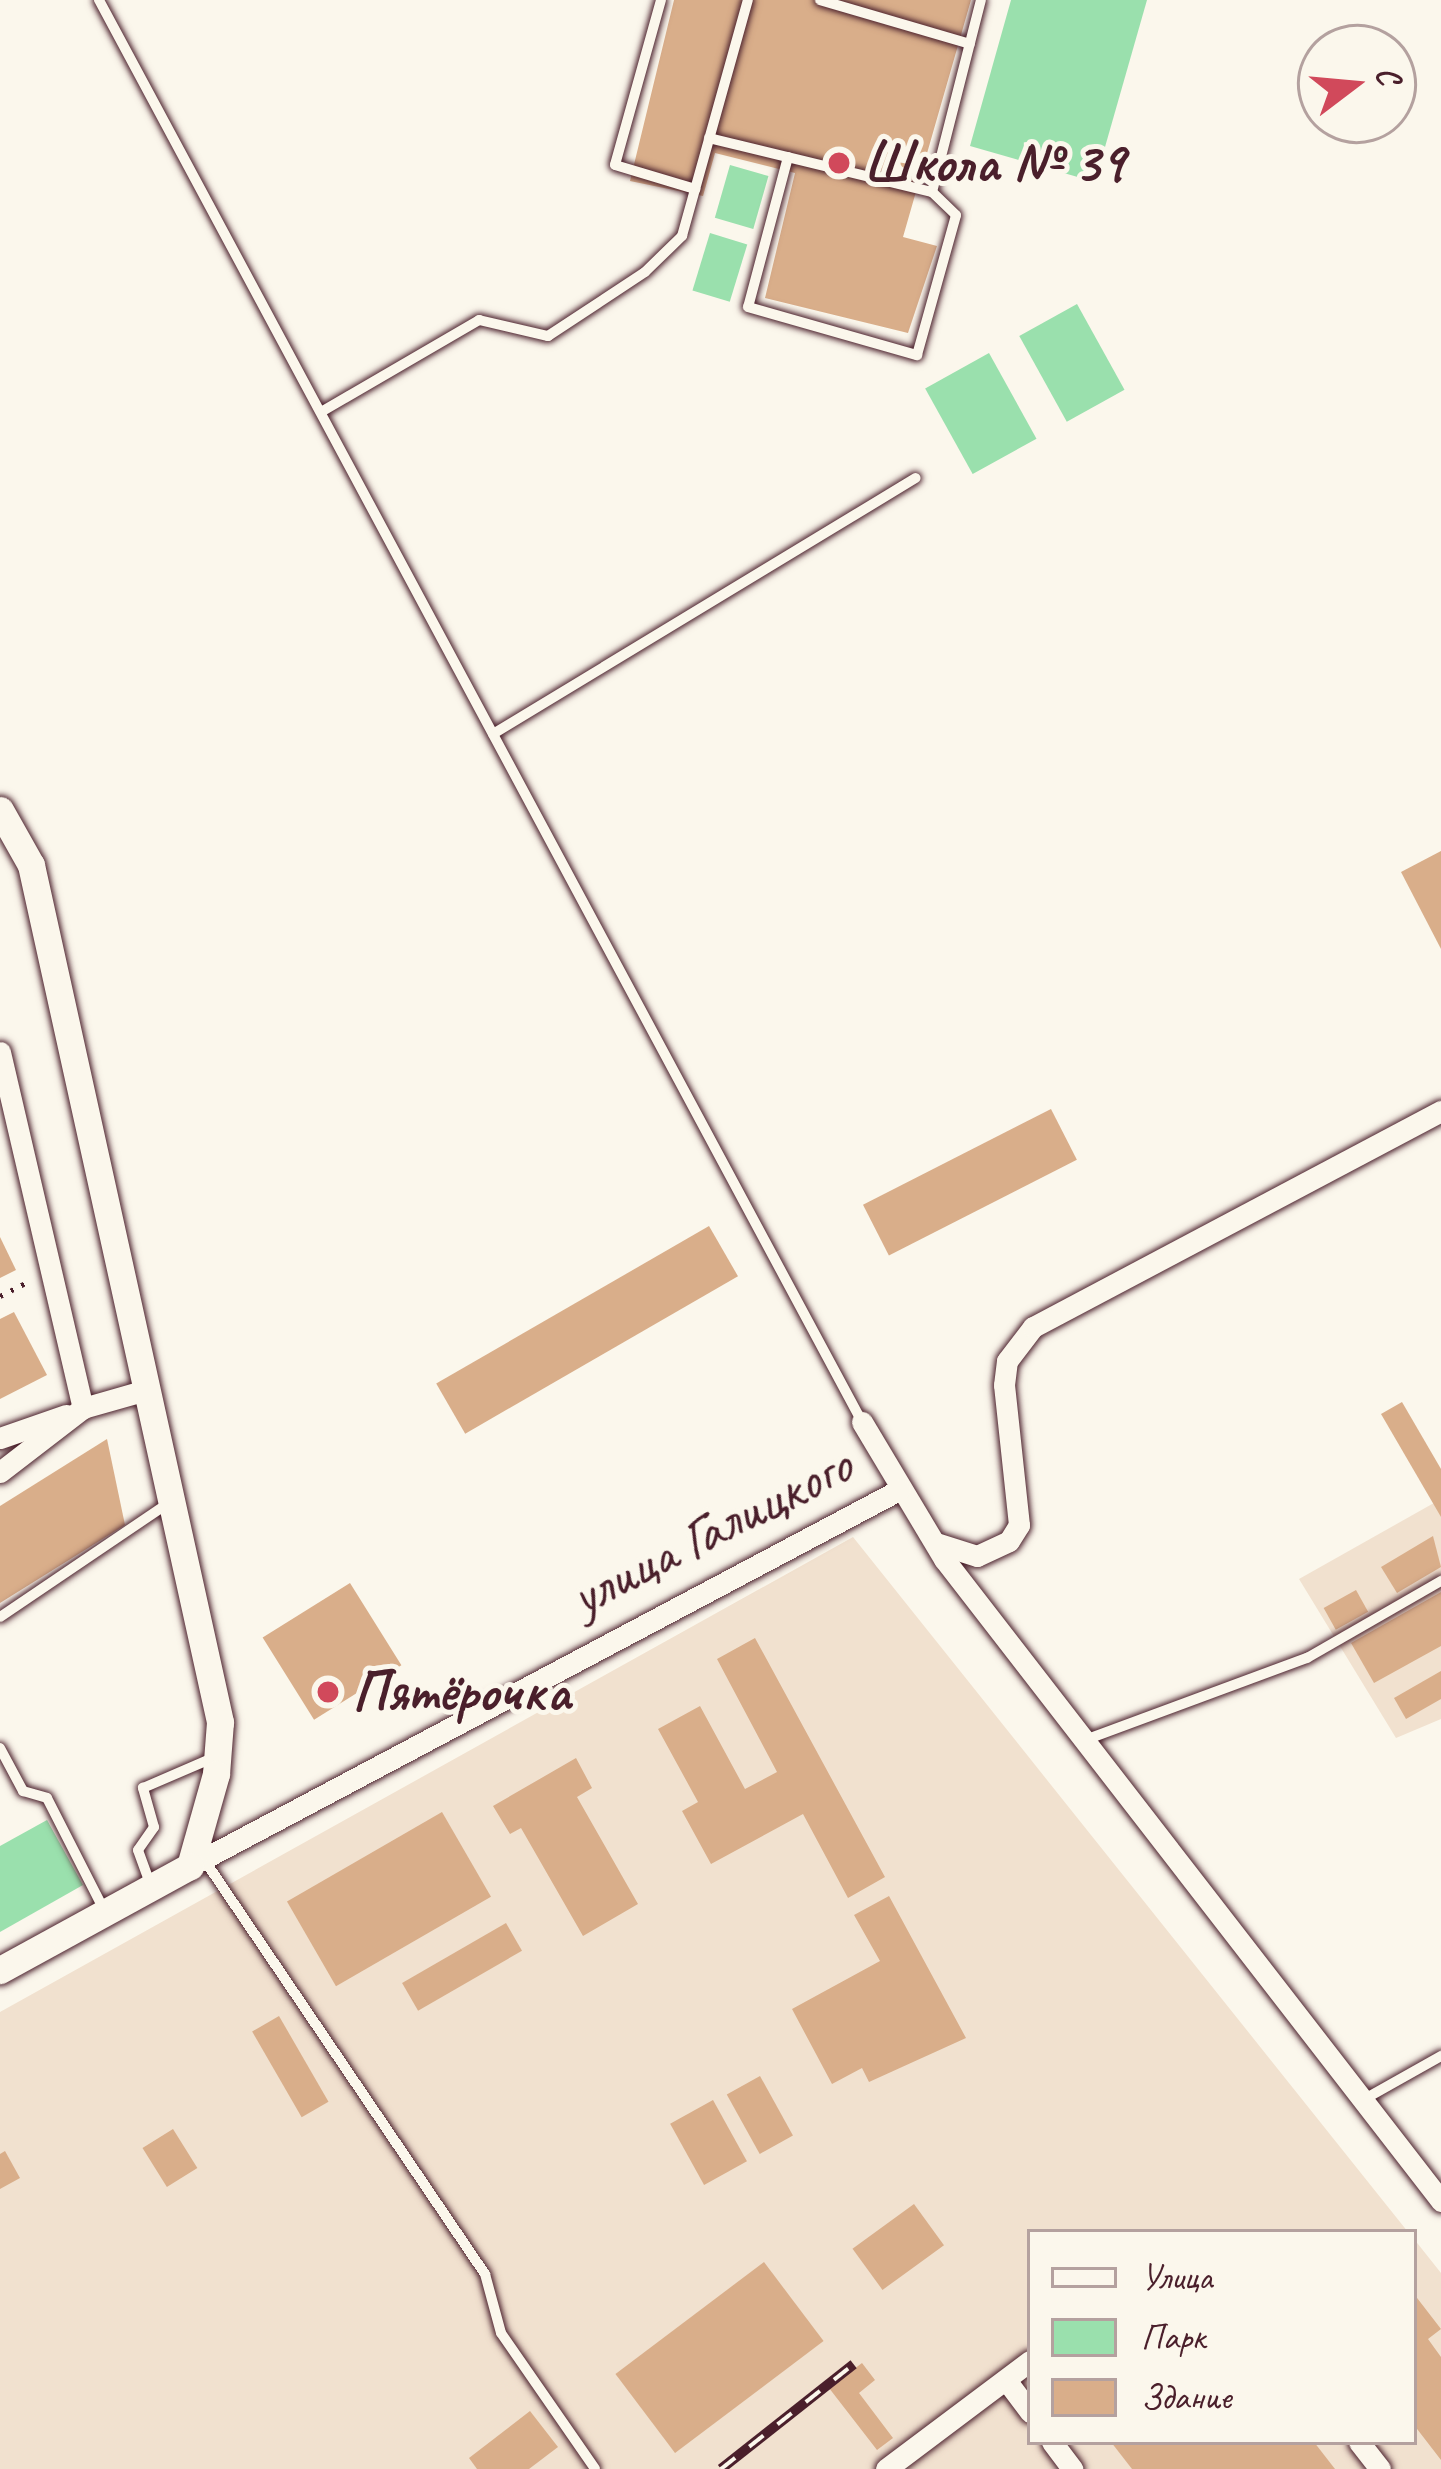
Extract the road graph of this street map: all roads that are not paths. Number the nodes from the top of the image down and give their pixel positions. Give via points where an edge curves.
1 (99, 0) edge
2 (661, 0) edge
3 (748, 0) edge
4 (820, 0) edge
5 (981, 0) edge
6 (970, 44) junction
7 (710, 138) junction
8 (788, 157) junction
9 (695, 189) junction
10 (932, 192) junction
11 (321, 412) junction
12 (915, 478) dead end
13 (493, 734) junction
14 (0, 810) edge
15 (0, 1052) edge
16 (1441, 1112) edge
17 (146, 1390) junction
18 (83, 1408) junction
19 (862, 1422) joint
20 (0, 1438) edge
21 (0, 1472) edge
22 (899, 1490) junction
23 (173, 1501) junction
24 (931, 1540) junction
25 (1441, 1582) edge
26 (0, 1617) edge
27 (1085, 1740) junction
28 (0, 1748) edge
29 (218, 1756) junction
30 (196, 1862) junction
31 (151, 1887) junction
32 (105, 1912) junction
33 (0, 1970) edge
34 (1441, 2056) edge
35 (1363, 2100) junction
36 (1441, 2201) edge
37 (1027, 2363) edge
38 (1006, 2380) junction
39 (1027, 2408) edge
40 (595, 2469) edge
41 (886, 2469) edge

1 - 11 lane
2 - 9 lane via 615,164
3 - 7 lane
4 - 6 lane
5 - 6 lane
6 - 10 lane
7 - 8 lane
7 - 9 lane
8 - 10 lane
8 - 10 lane via 748,307 917,355 956,215
9 - 11 lane via 682,236 645,272 548,336 479,320
11 - 13 lane
12 - 13 lane
13 - 19 lane
14 - 17 street via 31,865
15 - 18 street
16 - 24 street, улица Галицкого via 1033,1327 1007,1361 1004,1385 1019,1525 1009,1541 977,1556
17 - 18 street
17 - 23 street
18 - 20 street
18 - 21 street
19 - 22 street
22 - 24 street
22 - 30 street, улица Галицкого
23 - 26 lane
23 - 29 street via 215,1680
24 - 27 street
25 - 27 lane via 1307,1658
27 - 35 street
28 - 32 lane via 22,1791 47,1798
29 - 30 street
29 - 31 lane via 143,1788 154,1827 138,1850
30 - 31 street, улица Галицкого
30 - 40 lane via 485,2273 501,2333
31 - 32 street, улица Галицкого
32 - 33 street, улица Галицкого
34 - 35 lane
35 - 36 street
37 - 38 street
38 - 39 street
38 - 41 street

